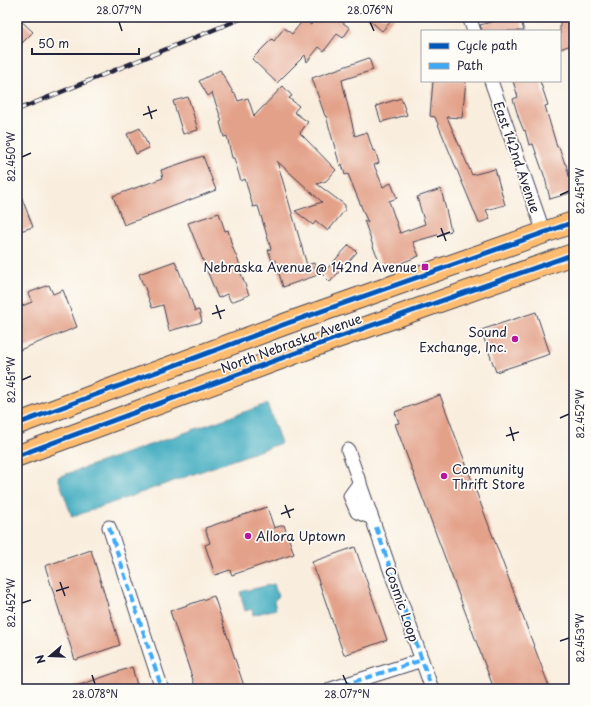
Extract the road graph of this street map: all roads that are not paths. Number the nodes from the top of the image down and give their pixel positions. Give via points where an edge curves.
1 (469, 17) edge
2 (474, 30) edge
3 (491, 82) edge
4 (574, 222) edge
5 (544, 233) junction
6 (574, 253) edge
7 (17, 424) edge
8 (348, 450) dead end
9 (17, 456) edge
10 (109, 527) dead end
11 (422, 660) junction
12 (162, 689) edge
13 (331, 689) edge
14 (432, 689) edge

1 - 2 street
3 - 5 street, East 142nd Avenue
4 - 5 main road, North Nebraska Avenue
5 - 6 main road via 549,241 560,249
5 - 7 main road, North Nebraska Avenue via 288,323
6 - 9 main road, North Nebraska Avenue
8 - 11 street, Cosmic Loop via 360,482 350,496 357,512 372,518
10 - 12 street
11 - 13 street
11 - 14 street, Cosmic Loop

